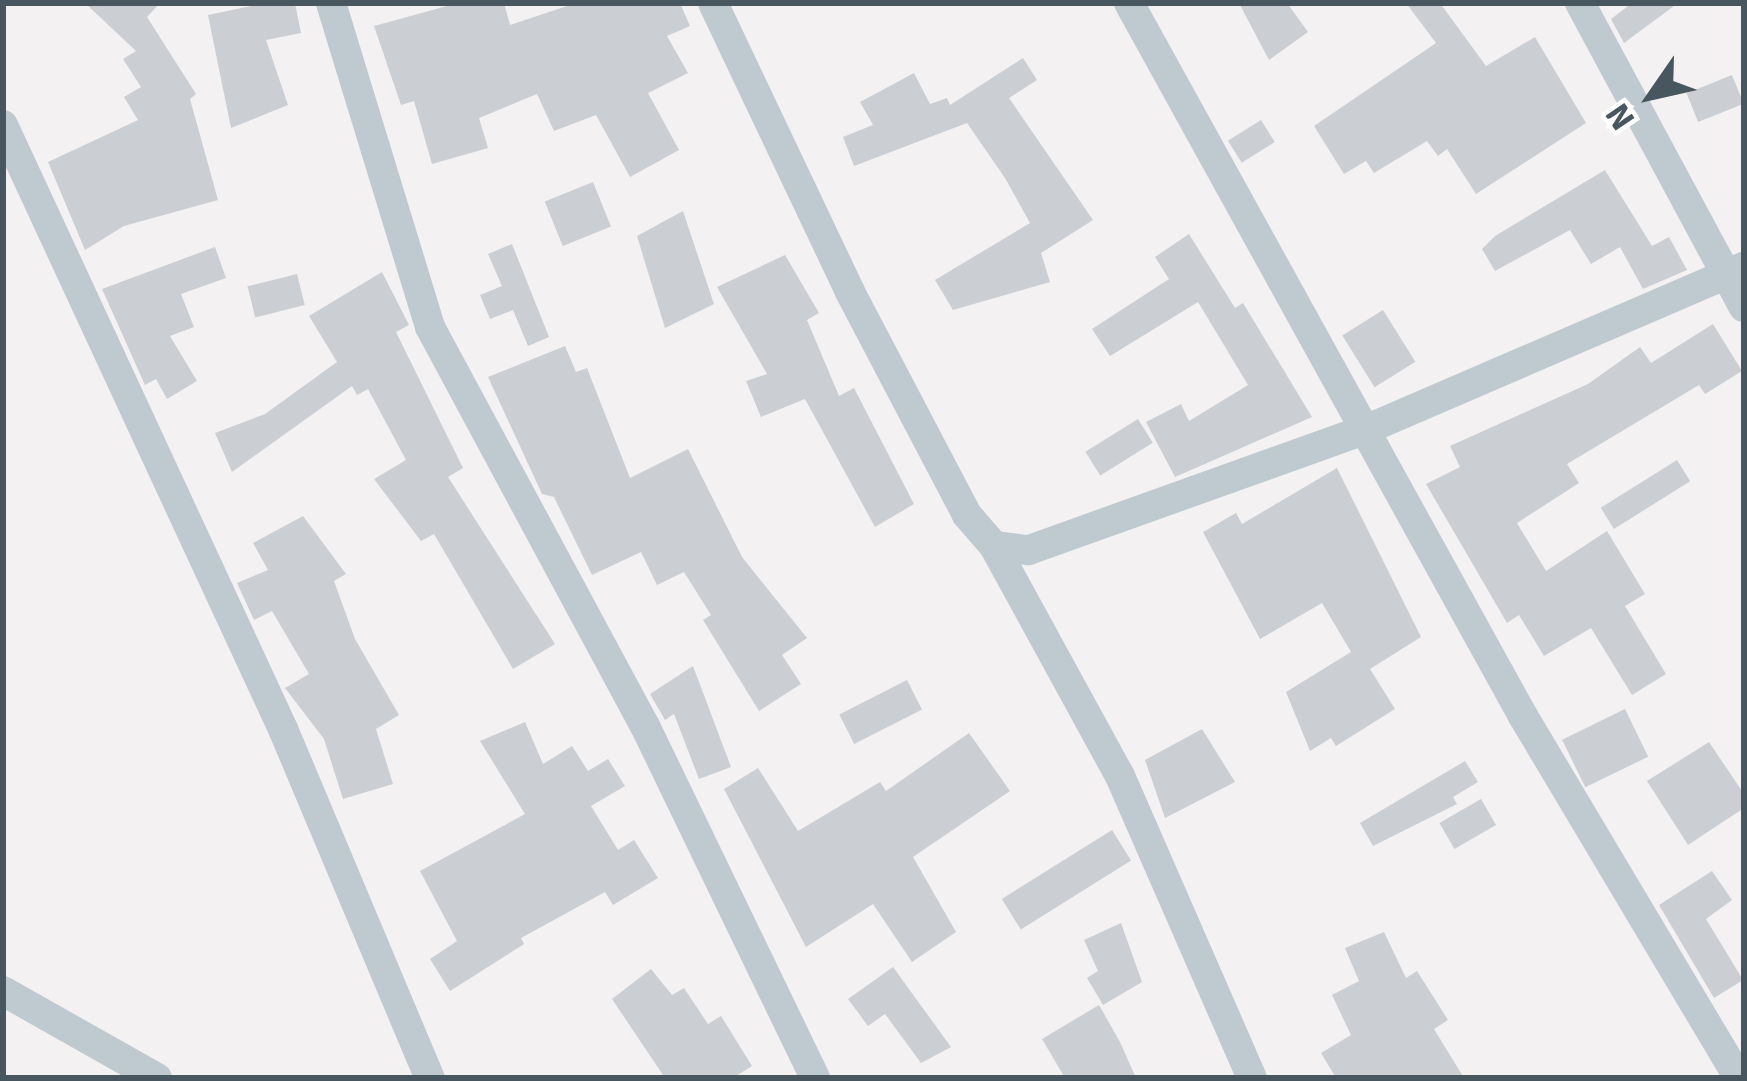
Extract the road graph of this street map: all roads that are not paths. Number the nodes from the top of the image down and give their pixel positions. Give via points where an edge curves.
1 (331, 3) edge
2 (713, 3) edge
3 (1129, 3) edge
4 (1580, 3) edge
5 (3, 125) edge
6 (1735, 272) edge
7 (1744, 308) edge
8 (1366, 430) junction
9 (994, 546) junction
10 (3, 991) edge
11 (157, 1078) edge
12 (430, 1078) edge
13 (815, 1078) edge
14 (1252, 1078) edge
15 (1739, 1078) edge

1 - 13 street via 430,327 645,726
2 - 9 street via 849,290 967,515
3 - 8 street
4 - 6 street
5 - 12 street via 283,729
6 - 7 street
6 - 8 street
8 - 9 street via 1029,550
8 - 15 street via 1523,716
9 - 14 street via 1120,776
10 - 11 street

